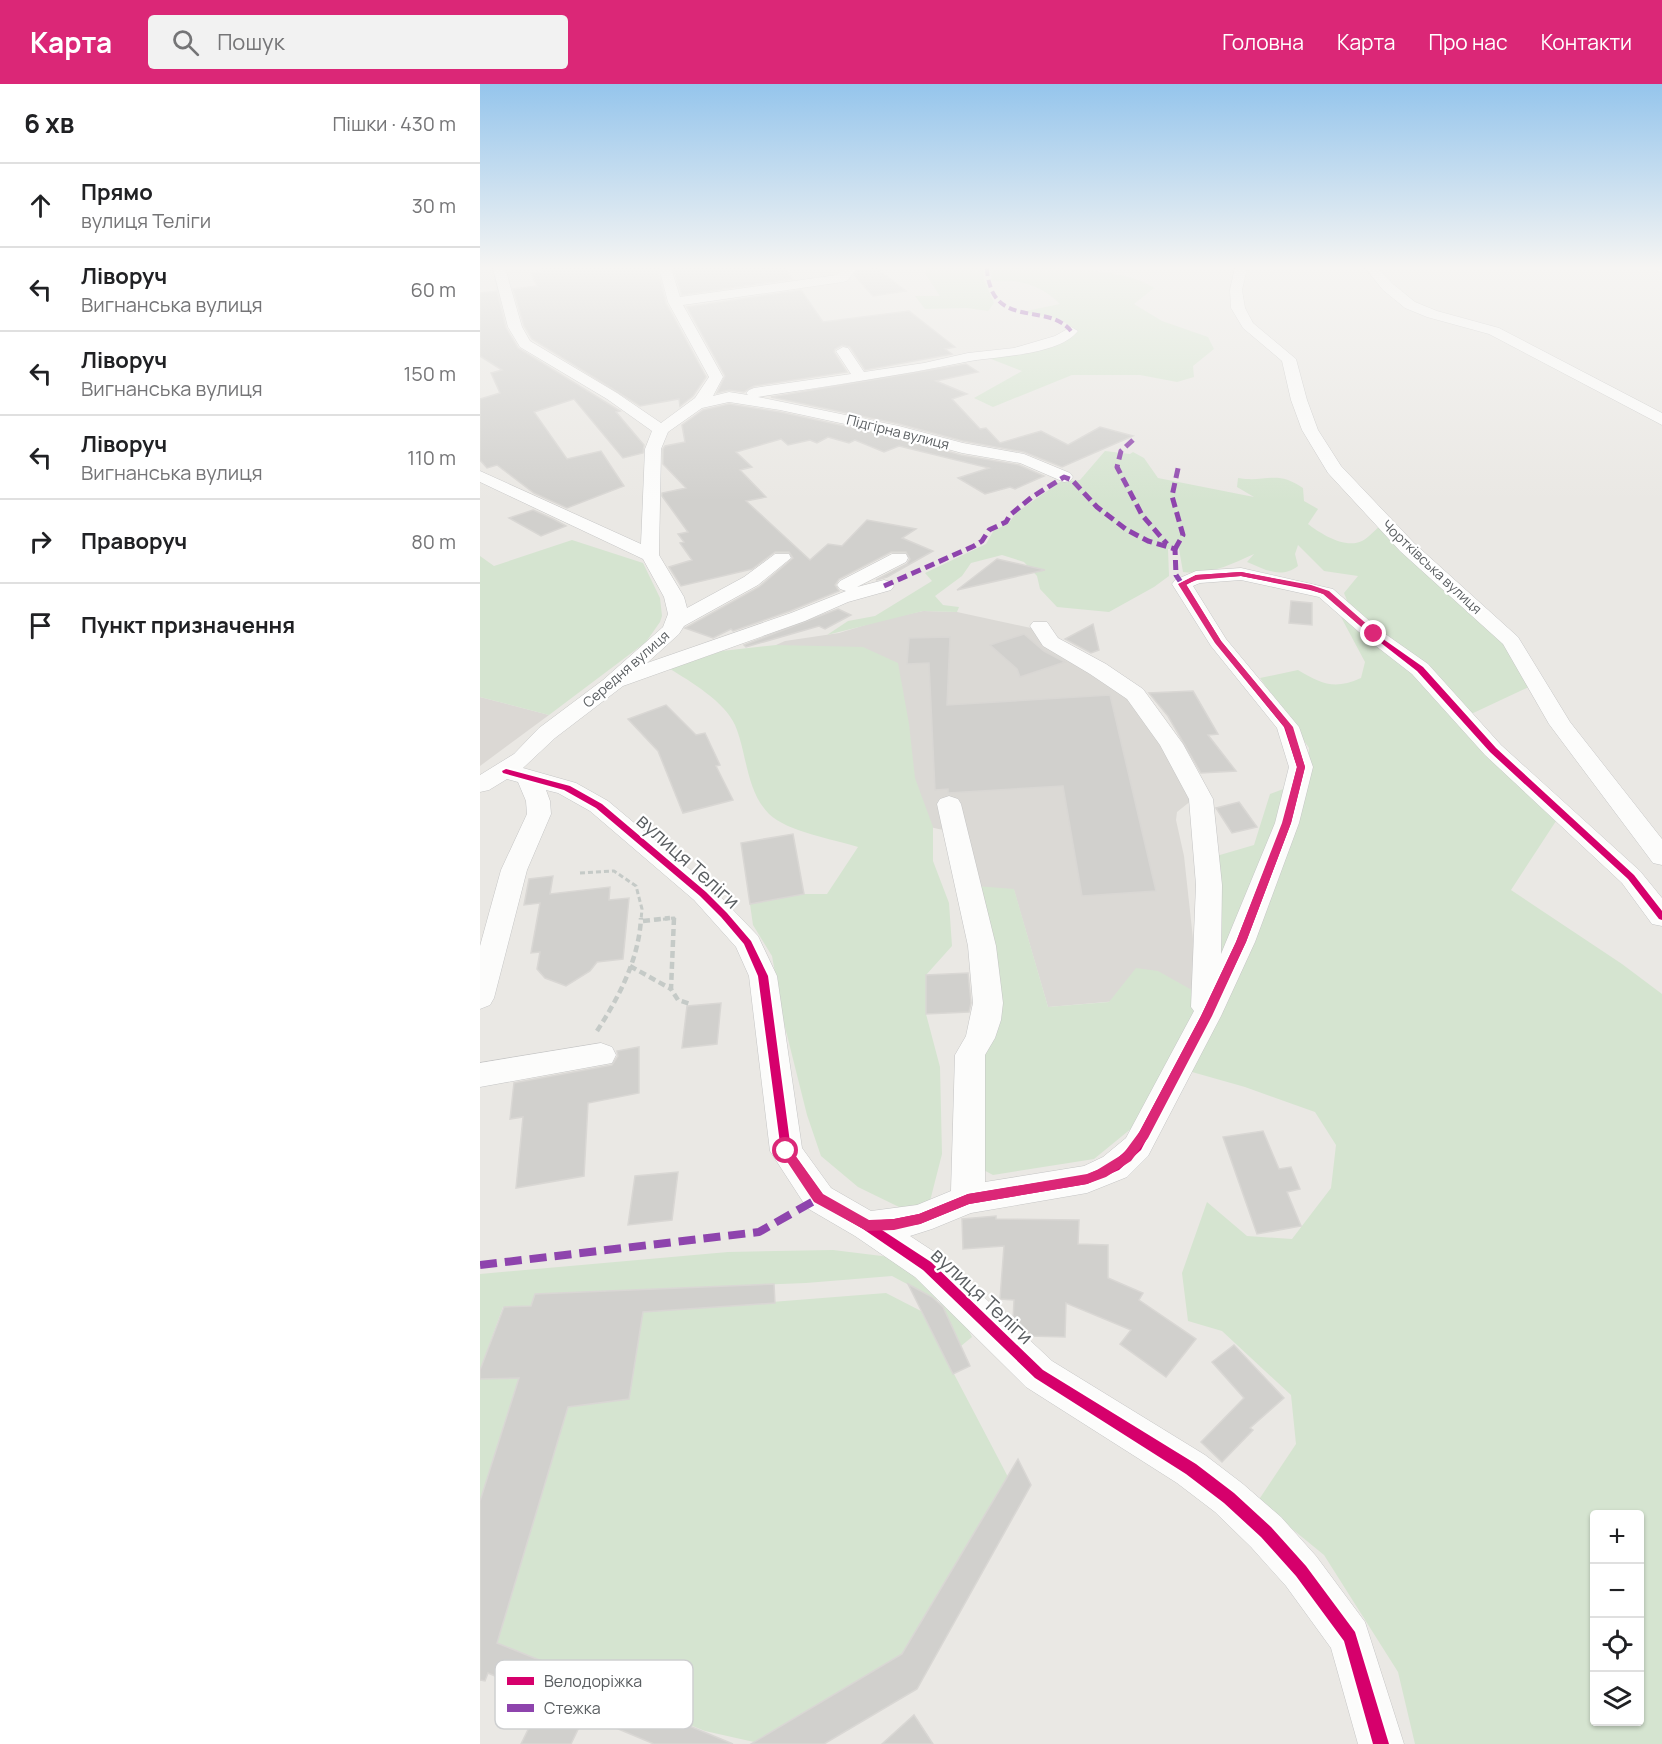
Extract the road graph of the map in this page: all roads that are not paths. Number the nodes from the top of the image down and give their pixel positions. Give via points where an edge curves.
1 (526, 345) edge
2 (699, 345) edge
3 (1038, 345) edge
4 (1274, 345) edge
5 (1522, 345) edge
6 (843, 351) dead end
7 (860, 376) junction
8 (729, 397) junction
9 (698, 404) junction
10 (1662, 420) edge
11 (661, 430) junction
12 (480, 476) edge
13 (1064, 477) dead end
14 (510, 492) junction
15 (490, 497) dead end
16 (650, 555) junction
17 (782, 558) dead end
18 (899, 558) dead end
19 (884, 586) dead end
20 (801, 616) junction
21 (676, 622) junction
22 (1040, 626) dead end
23 (611, 684) junction
24 (517, 773) junction
25 (480, 785) edge
26 (949, 804) dead end
27 (1662, 857) edge
28 (1662, 917) edge
29 (480, 998) edge
30 (1206, 1016) junction
31 (587, 1057) road end
32 (480, 1075) edge
33 (968, 1199) junction
34 (867, 1226) junction
35 (1381, 1744) edge

1 - 11 street
2 - 9 street via 716,377 711,390
3 - 7 street, Підгірна вулиця
4 - 27 street, Чортківська вулиця via 1289,360 1310,430 1334,469 1407,547 1511,642 1560,724
5 - 10 street
6 - 7 street
7 - 8 street, Підгірна вулиця
8 - 9 street, Підгірна вулиця
8 - 13 street, Підгірна вулиця via 1024,459
9 - 11 street
11 - 16 street via 653,449
12 - 14 street
14 - 15 street
14 - 16 street
16 - 21 street, Середня вулиця via 677,605
17 - 21 street via 751,581
18 - 20 street via 814,602
19 - 20 street via 841,598
20 - 23 street
21 - 23 street, Середня вулиця via 672,630
22 - 30 street via 1050,642 1135,694 1171,744 1201,799 1209,885
23 - 24 street, Середня вулиця via 547,733
24 - 25 street, Середня вулиця
24 - 29 street via 538,801 539,814 514,870
24 - 34 street, вулиця Теліги via 567,788 599,806 703,894 748,943 763,976 786,1151 819,1198
26 - 33 street via 982,946 988,1003 980,1038 970,1055
28 - 30 street via 1631,877 1493,750 1420,669 1326,593 1241,574 1196,578 1182,584 1218,642 1288,727 1301,767 1282,834 1241,942
30 - 33 street via 1144,1135 1127,1158 1087,1179
31 - 32 street
33 - 34 street via 920,1219
34 - 35 street, вулиця Теліги via 927,1266 1040,1374 1191,1469 1266,1532 1350,1637

